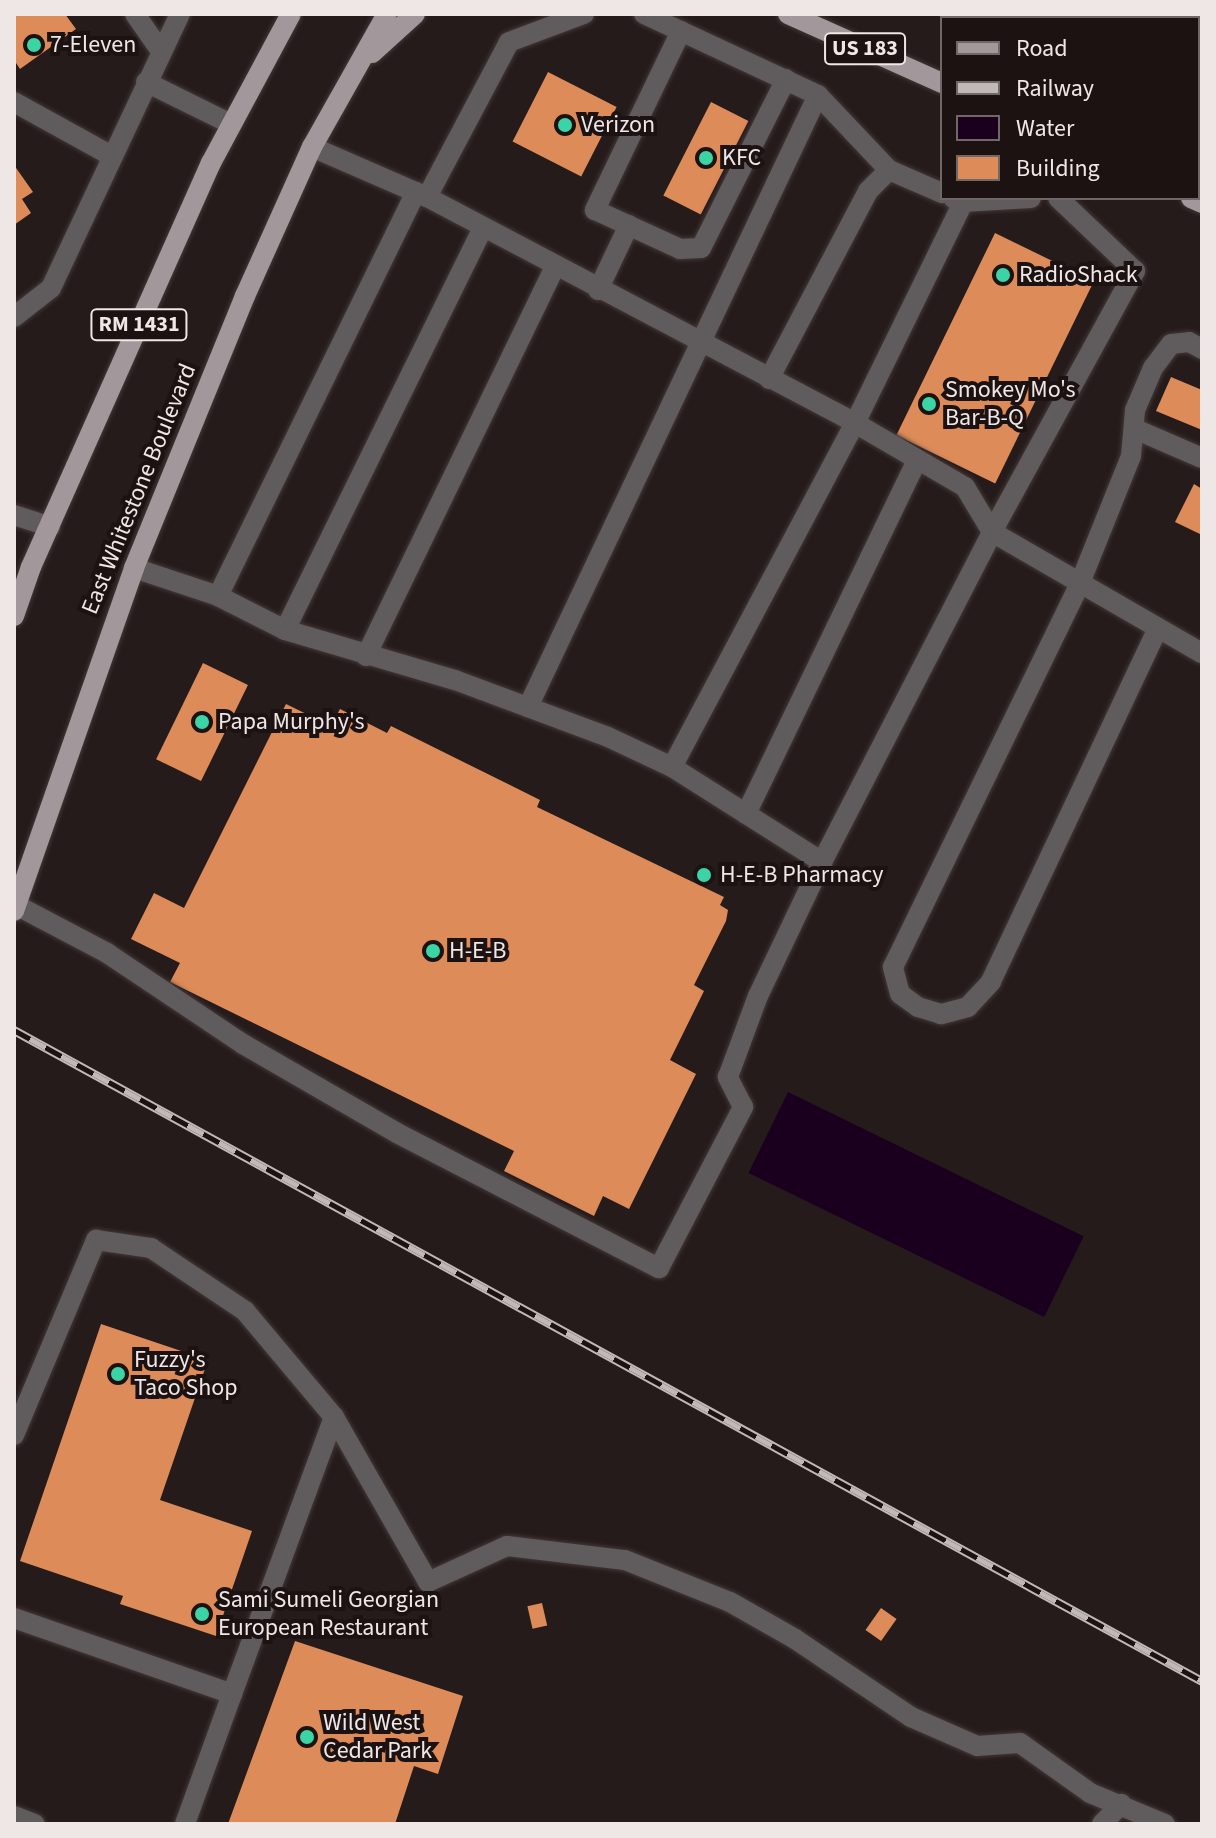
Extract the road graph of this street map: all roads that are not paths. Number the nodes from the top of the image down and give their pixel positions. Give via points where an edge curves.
1 (135, 14) edge
2 (180, 14) edge
3 (291, 14) edge
4 (387, 14) edge
5 (415, 14) edge
6 (584, 14) edge
7 (644, 14) edge
8 (788, 14) edge
9 (681, 31) junction
10 (160, 50) junction
11 (354, 69) junction
12 (786, 79) junction
13 (146, 82) junction
14 (940, 82) edge
15 (818, 95) junction
16 (14, 102) edge
17 (231, 124) junction
18 (312, 147) junction
19 (112, 156) junction
20 (889, 170) junction
21 (940, 192) edge
22 (421, 194) junction
23 (960, 200) edge
24 (1060, 200) edge
25 (629, 225) junction
26 (483, 227) junction
27 (555, 266) junction
28 (598, 290) junction
29 (14, 317) edge
30 (700, 343) junction
31 (1202, 349) edge
32 (769, 379) junction
33 (855, 423) junction
34 (1135, 429) junction
35 (1202, 458) edge
36 (917, 460) junction
37 (14, 515) edge
38 (50, 527) junction
39 (992, 532) junction
40 (134, 568) junction
41 (1080, 583) junction
42 (218, 596) junction
43 (14, 616) edge
44 (1158, 628) junction
45 (285, 630) junction
46 (1202, 653) edge
47 (366, 656) junction
48 (528, 707) junction
49 (672, 767) junction
50 (746, 814) junction
51 (822, 862) junction
52 (15, 908) edge
53 (334, 1417) junction
54 (14, 1435) edge
55 (14, 1618) edge
56 (232, 1694) junction
57 (1121, 1804) junction
58 (14, 1816) edge
59 (35, 1824) edge
60 (185, 1824) edge
61 (1102, 1824) edge
62 (1165, 1824) edge

1 - 10 lane
2 - 10 lane
3 - 17 main road, RM 1431
4 - 11 main road, East Whitestone Boulevard / RM 1431
5 - 11 main road
6 - 22 lane via 509,42
7 - 9 lane
8 - 14 main road, US 183
9 - 12 lane
9 - 25 lane via 595,210
10 - 13 lane
11 - 18 main road, East Whitestone Boulevard / RM 1431
12 - 15 lane
12 - 25 lane via 701,248 680,249
13 - 17 lane
13 - 19 lane
15 - 20 lane
15 - 30 lane
16 - 19 lane
17 - 38 main road, RM 1431
18 - 22 lane
18 - 40 main road, East Whitestone Boulevard / RM 1431
19 - 29 lane via 51,288
20 - 21 lane
20 - 32 lane via 868,191
22 - 26 lane
22 - 42 lane
23 - 33 lane
24 - 39 lane via 1135,271
25 - 28 lane
26 - 27 lane
26 - 45 lane
27 - 28 lane
27 - 47 lane
28 - 30 lane
30 - 32 lane
30 - 48 lane
31 - 34 lane via 1180,342 1165,349 1135,410
32 - 33 lane
33 - 36 lane
33 - 49 lane
34 - 35 lane
34 - 41 lane via 1113,508
36 - 39 lane via 965,487
36 - 50 lane
37 - 38 lane
38 - 43 main road, RM 1431
39 - 41 lane
39 - 51 lane
40 - 42 lane
40 - 52 main road, East Whitestone Boulevard / RM 1431
41 - 44 lane
41 - 44 lane via 893,967 900,994 918,1007 941,1014 968,1007 991,982
42 - 45 lane
44 - 46 lane
45 - 47 lane
47 - 48 lane
48 - 49 lane
49 - 50 lane
50 - 51 lane
51 - 52 lane via 758,996 728,1077 743,1107 659,1268 397,1133 243,1044 107,953
53 - 54 lane via 245,1311 151,1248 96,1240
53 - 56 lane
53 - 57 lane via 428,1582 507,1546 625,1560 730,1602 911,1717 977,1746 1020,1743 1090,1793
55 - 56 lane
56 - 60 lane
57 - 61 lane
57 - 62 lane
58 - 59 lane

